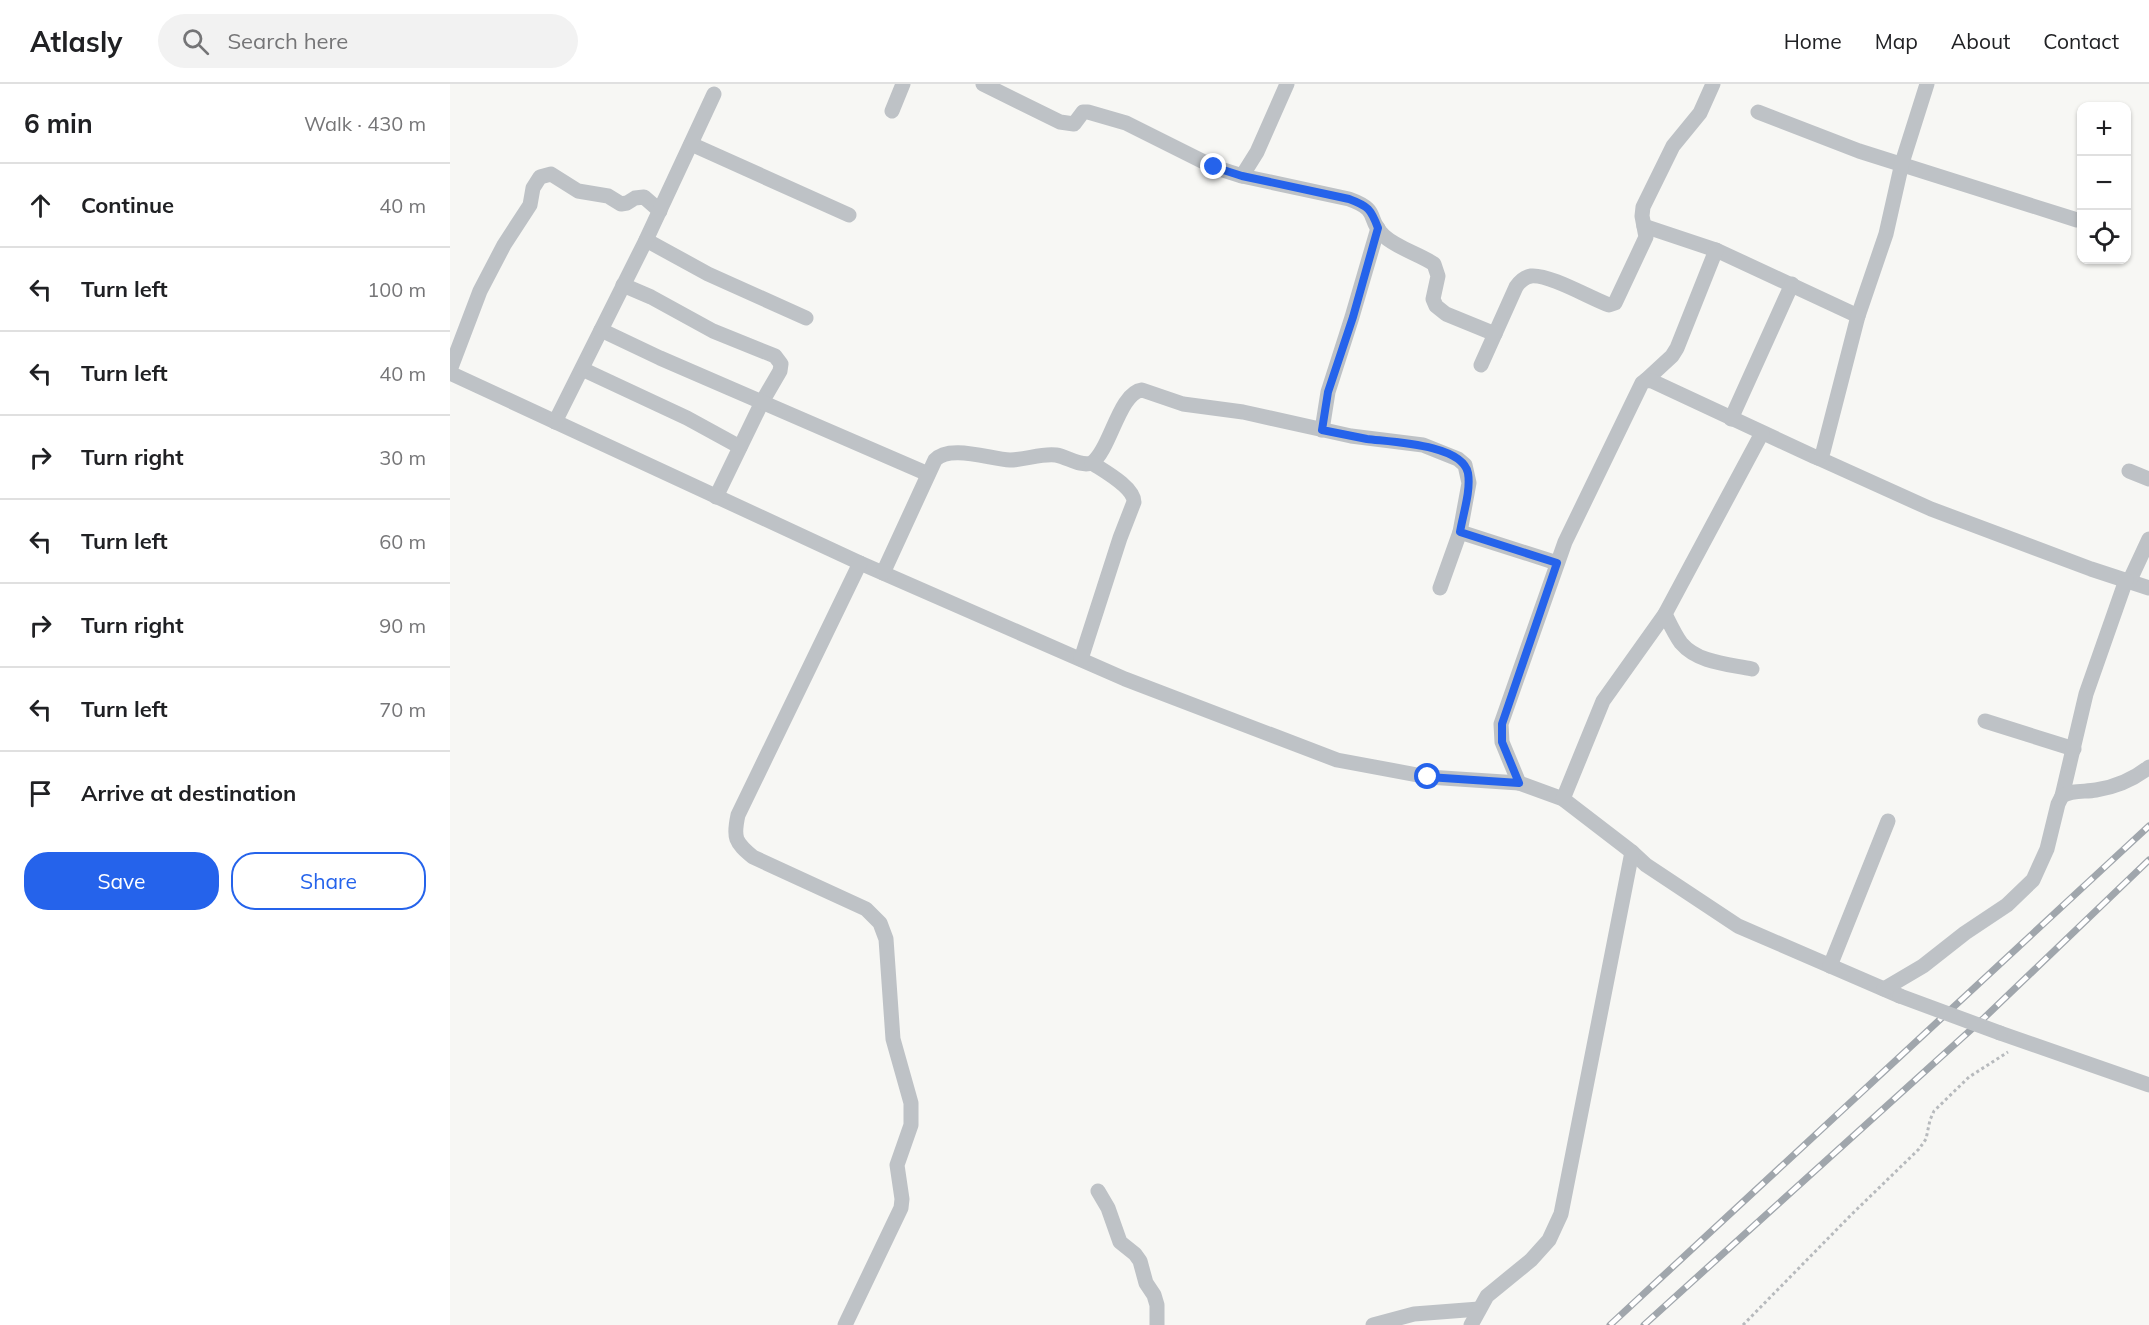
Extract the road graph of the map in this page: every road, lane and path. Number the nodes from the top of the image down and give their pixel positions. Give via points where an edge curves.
1 (903, 84) edge
2 (983, 84) edge
3 (1287, 84) edge
4 (1713, 84) edge
5 (1927, 84) edge
6 (714, 94) dead end
7 (892, 111) dead end
8 (1758, 112) dead end
9 (691, 144) junction
10 (1902, 163) junction
11 (1242, 176) junction
12 (660, 211) junction
13 (849, 215) dead end
14 (2077, 220) dead end
15 (1644, 226) junction
16 (1378, 228) junction
17 (646, 240) junction
18 (1716, 250) junction
19 (1792, 284) junction
20 (623, 285) junction
21 (1858, 316) junction
22 (806, 318) dead end
23 (601, 330) junction
24 (1495, 334) junction
25 (1481, 365) dead end
26 (582, 369) junction
27 (450, 372) edge
28 (1646, 380) junction
29 (762, 402) junction
30 (1731, 419) junction
31 (555, 422) junction
32 (1322, 430) junction
33 (1762, 433) junction
34 (740, 447) junction
35 (1818, 458) junction
36 (1092, 463) junction
37 (2129, 471) dead end
38 (928, 474) junction
39 (2149, 479) edge
40 (716, 497) junction
41 (1460, 532) junction
42 (2149, 539) edge
43 (860, 563) junction
44 (1557, 563) junction
45 (882, 573) junction
46 (2128, 581) junction
47 (1440, 588) dead end
48 (2149, 588) edge
49 (1665, 614) junction
50 (1081, 659) junction
51 (1752, 669) dead end
52 (1985, 721) dead end
53 (2074, 749) junction
54 (2149, 767) edge
55 (1519, 783) junction
56 (2062, 796) junction
57 (1563, 800) junction
58 (1888, 821) dead end
59 (1632, 852) junction
60 (1830, 966) junction
61 (1884, 989) junction
62 (2025, 1042) junction
63 (2149, 1067) edge
64 (2147, 1084) edge
65 (1098, 1191) dead end
66 (1479, 1309) junction
67 (845, 1325) edge
68 (1157, 1325) edge
69 (1373, 1325) edge
70 (1471, 1325) edge
71 (1743, 1325) edge

1 - 7 street
2 - 11 street via 1060,122 1074,124 1083,112 1088,112 1126,123 1189,156
3 - 11 street
4 - 15 street via 1700,113 1673,146 1643,207
5 - 10 street
6 - 9 street
8 - 10 street
9 - 12 street
9 - 13 street
10 - 14 street
10 - 21 street via 1886,234
11 - 16 street via 1349,199 1370,210
12 - 17 street
12 - 27 street via 644,197 621,204 602,194 578,191 551,174 540,177 530,205 480,291
15 - 18 street
15 - 24 street via 1644,241 1614,304 1547,278 1527,277 1519,282
16 - 24 street via 1389,240 1434,264 1438,276 1433,299 1440,310
16 - 32 street via 1328,392
17 - 20 street
17 - 22 street via 708,274
18 - 19 street
18 - 28 street via 1677,348
19 - 21 street
19 - 30 street
20 - 23 street
20 - 29 street via 713,331 775,356 781,364 780,371
21 - 35 street via 1823,452
23 - 26 street
23 - 29 street
24 - 25 street
26 - 31 street
26 - 34 street
27 - 31 street
28 - 30 street
28 - 44 street
29 - 34 street
29 - 38 street
30 - 33 street
31 - 40 street
32 - 36 street via 1243,412 1183,404 1138,390 1129,397
32 - 41 street via 1423,446 1458,459 1465,465 1468,483
33 - 35 street
33 - 49 street
34 - 40 street
35 - 46 street via 1925,506
36 - 38 street via 1055,455 1010,460 953,452 939,455
36 - 50 street via 1130,490 1134,502
37 - 39 street
38 - 45 street
40 - 43 street
41 - 44 street
41 - 47 street
42 - 46 street
43 - 45 street
43 - 67 street via 738,815 735,829 739,845 753,857 866,909 880,923 886,939 893,1039 911,1103 911,1125 897,1165 901,1208
44 - 55 street via 1502,724 1502,742
45 - 50 street
46 - 48 street
46 - 53 street via 2086,694
49 - 51 street via 1690,651 1712,661
49 - 57 street via 1604,701
50 - 55 street via 1337,760 1428,777
52 - 53 street
53 - 56 street
54 - 56 street via 2113,786
55 - 57 street
56 - 61 street via 2047,849 2033,880 2007,905 1923,966
57 - 59 street
58 - 60 street
59 - 60 street via 1738,926
59 - 66 street via 1561,1214 1541,1251 1487,1296
60 - 61 street
61 - 62 street, bridge
62 - 64 street
62 - 71 path via 1969,1077 1935,1111 1919,1149
63 - 64 street
65 - 68 street via 1120,1242 1140,1261 1157,1305
66 - 69 street via 1414,1314
66 - 70 street

